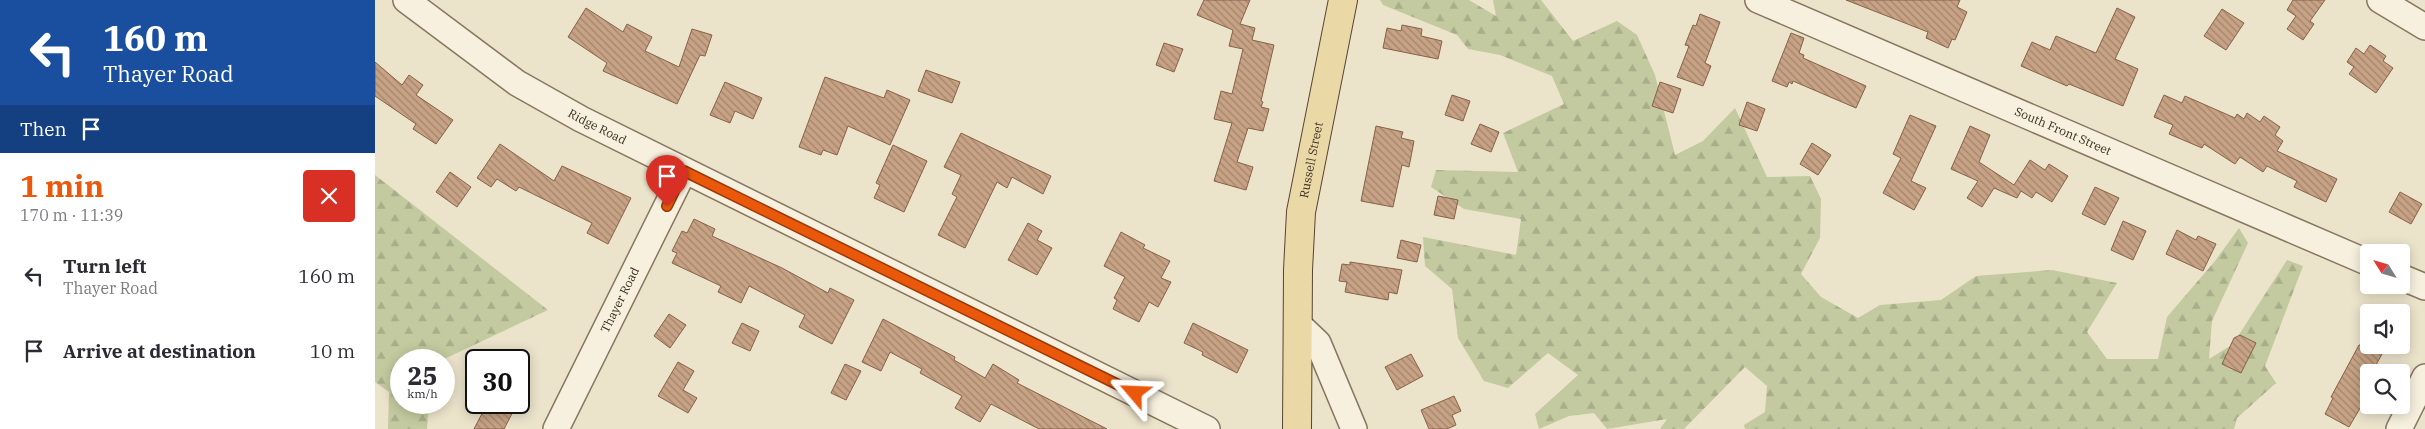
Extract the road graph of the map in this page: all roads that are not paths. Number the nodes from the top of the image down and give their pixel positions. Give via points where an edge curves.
1 (406, 0) edge
2 (1343, 0) edge
3 (1758, 0) edge
4 (2380, 0) edge
5 (2425, 28) edge
6 (684, 171) junction
7 (2360, 259) edge
8 (2410, 281) edge
9 (2425, 288) edge
10 (1297, 323) junction
11 (2425, 377) edge
12 (556, 429) edge
13 (1207, 429) edge
14 (1297, 429) edge
15 (1354, 429) edge
16 (2399, 429) edge

1 - 6 street, Ridge Road via 517,83
2 - 10 main road, Russell Street via 1301,212
3 - 7 street, South Front Street
4 - 5 street
6 - 12 street, Thayer Road
6 - 13 street, Ridge Road
8 - 9 street
10 - 14 main road, Russell Street
10 - 15 street via 1318,343
11 - 16 street

